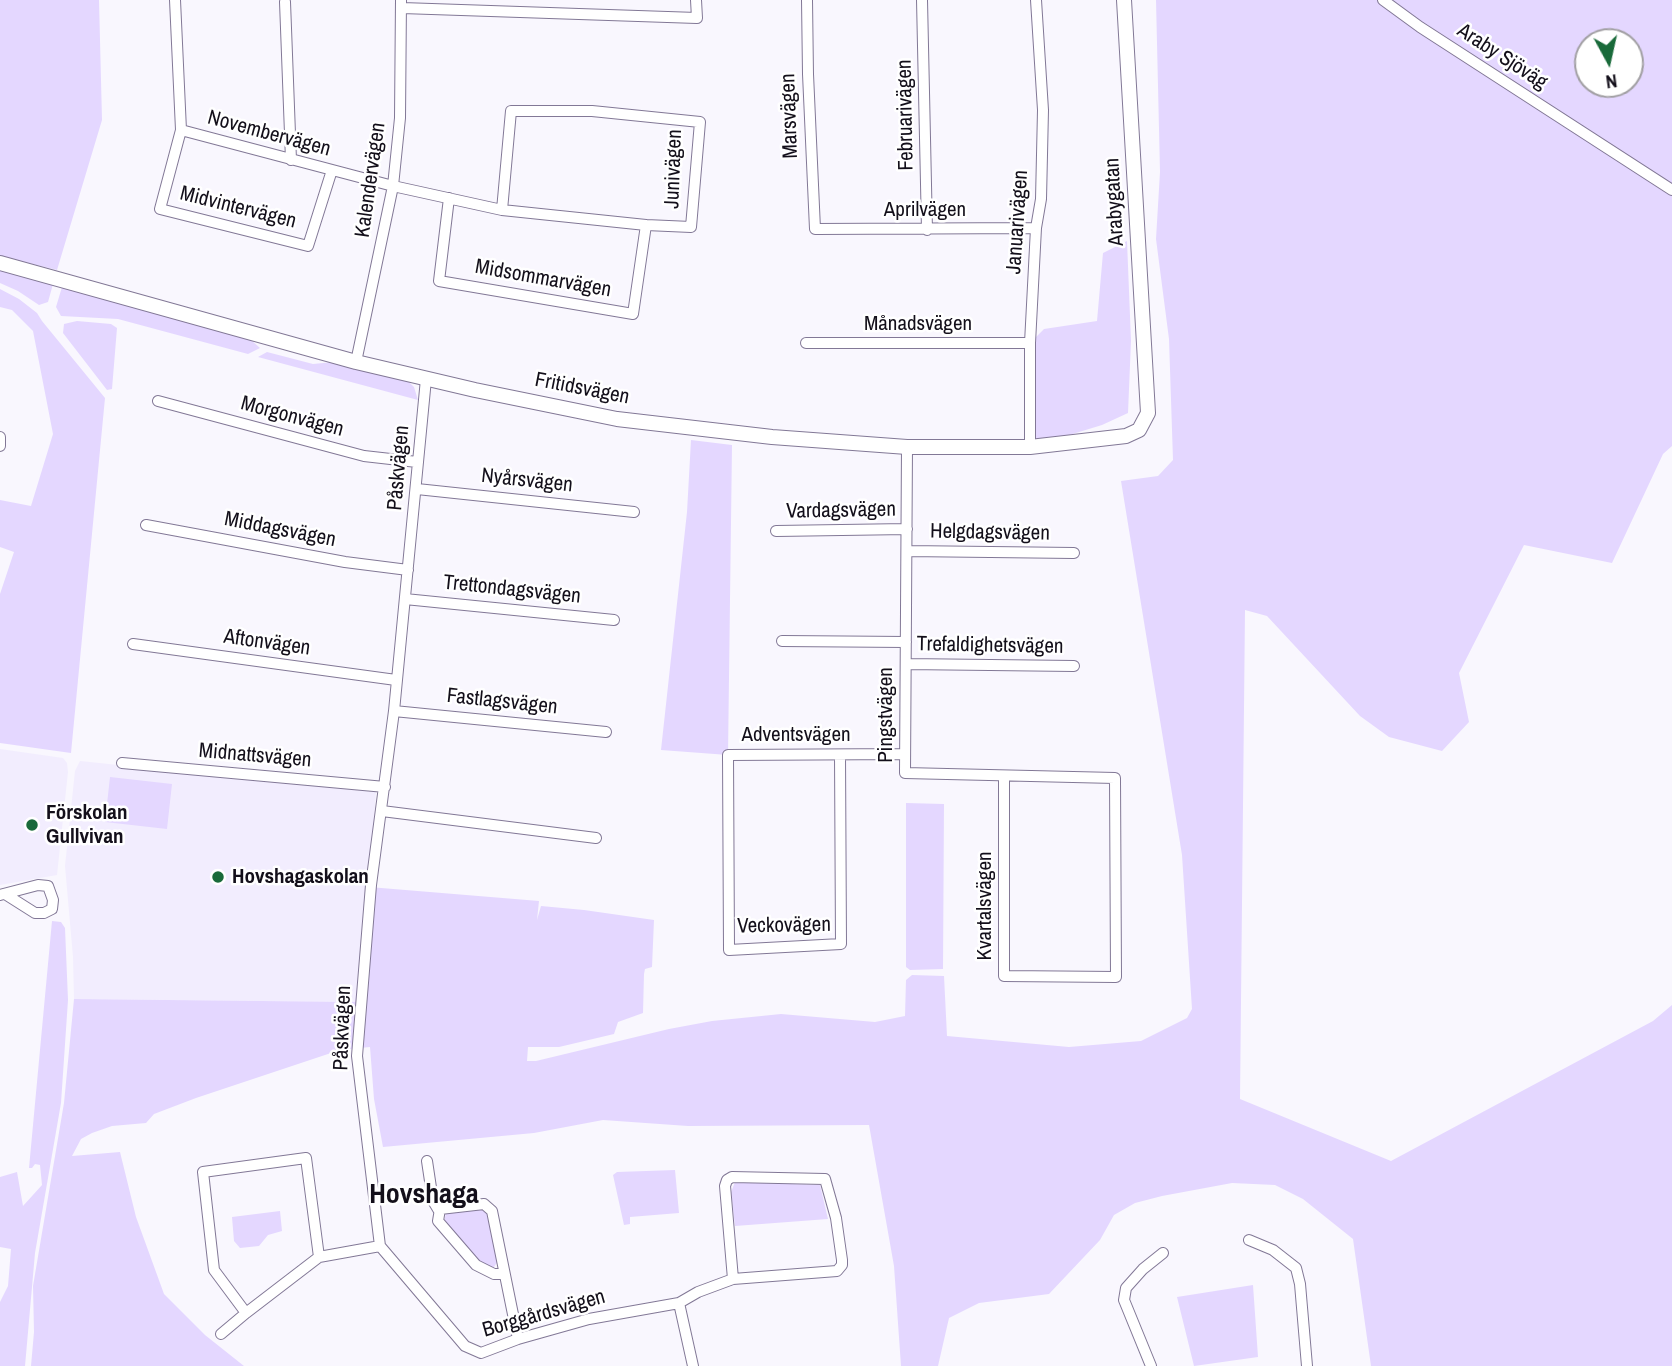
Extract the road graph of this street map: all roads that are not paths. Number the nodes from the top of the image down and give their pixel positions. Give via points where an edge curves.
1 (175, 0) edge
2 (515, 0) edge
3 (696, 0) edge
4 (807, 0) edge
5 (922, 0) edge
6 (1036, 0) edge
7 (1124, 0) edge
8 (1382, 0) edge
9 (285, 2) dead end
10 (402, 4) edge
11 (516, 12) junction
12 (181, 131) junction
13 (291, 160) junction
14 (332, 170) junction
15 (393, 186) junction
16 (1672, 190) edge
17 (450, 198) junction
18 (502, 209) junction
19 (646, 225) junction
20 (1036, 228) junction
21 (815, 229) joint
22 (928, 230) junction
23 (0, 263) edge
24 (1030, 343) junction
25 (806, 344) dead end
26 (356, 362) junction
27 (426, 379) junction
28 (158, 401) dead end
29 (1148, 401) joint
30 (0, 438) edge
31 (0, 446) edge
32 (907, 447) junction
33 (1030, 447) junction
34 (417, 462) junction
35 (417, 489) junction
36 (634, 512) dead end
37 (146, 525) dead end
38 (907, 529) junction
39 (776, 531) dead end
40 (907, 551) junction
41 (1074, 553) dead end
42 (408, 570) junction
43 (405, 599) junction
44 (614, 620) dead end
45 (782, 640) dead end
46 (906, 642) junction
47 (133, 644) dead end
48 (906, 664) junction
49 (1074, 666) dead end
50 (396, 680) junction
51 (394, 711) junction
52 (606, 732) dead end
53 (905, 754) junction
54 (728, 755) joint
55 (840, 755) junction
56 (122, 763) dead end
57 (1004, 776) junction
58 (1115, 778) joint
59 (385, 787) junction
60 (382, 811) junction
61 (596, 838) dead end
62 (427, 1161) dead end
63 (439, 1211) junction
64 (1250, 1240) dead end
65 (380, 1246) junction
66 (1163, 1253) dead end
67 (319, 1257) junction
68 (504, 1274) junction
69 (733, 1279) junction
70 (679, 1303) junction
71 (246, 1313) junction
72 (221, 1335) dead end
73 (518, 1339) junction
74 (692, 1366) edge
75 (1151, 1366) edge
76 (1307, 1366) edge

1 - 12 street, Novembervägen
2 - 11 street
3 - 11 street via 697,18
4 - 21 street, Marsvägen
5 - 22 street, Februarivägen
6 - 20 street, Januarivägen via 1044,110
7 - 29 street, Arabygatan
8 - 16 street, Araby Sjöväg
9 - 13 street
10 - 11 street
10 - 15 street, Kalendervägen via 400,118
12 - 13 street, Novembervägen
12 - 14 street, Midvintervägen via 160,209 308,246
13 - 14 street, Novembervägen
14 - 15 street, Novembervägen
15 - 17 street, Junivägen
15 - 26 street, Kalendervägen
17 - 18 street, Junivägen
17 - 19 street, Midsommarvägen via 439,281 633,314
18 - 19 street, Junivägen
18 - 19 street, Junivägen via 511,111 592,111 700,122 691,227
20 - 22 street, Aprilvägen
20 - 24 street, Januarivägen
21 - 22 street, Aprilvägen
23 - 26 street, Fritidsvägen
24 - 25 street, Månadsvägen
24 - 33 street, Januarivägen
26 - 27 street, Fritidsvägen
27 - 32 street, Fritidsvägen via 617,419
27 - 34 street, Påskvägen
28 - 34 street, Morgonvägen via 364,456
29 - 33 street, Fritidsvägen via 1144,423 1126,436
30 - 31 street
32 - 33 street, Fritidsvägen
32 - 38 street, Pingstvägen
34 - 35 street, Påskvägen
35 - 36 street, Nyårsvägen
35 - 42 street, Påskvägen
37 - 42 street, Middagsvägen
38 - 39 street, Vardagsvägen
38 - 40 street, Pingstvägen
40 - 41 street, Helgdagsvägen
40 - 46 street, Pingstvägen
42 - 43 street, Påskvägen
43 - 44 street, Trettondagsvägen
43 - 50 street, Påskvägen
45 - 46 street
46 - 48 street, Pingstvägen
47 - 50 street, Aftonvägen
48 - 49 street, Trefaldighetsvägen
48 - 53 street, Pingstvägen
50 - 51 street, Påskvägen
51 - 52 street, Fastlagsvägen
51 - 59 street, Påskvägen
53 - 55 street, Adventsvägen
53 - 57 street, Pingstvägen via 905,773
54 - 55 street, Adventsvägen
54 - 55 street, Veckovägen via 729,950 841,944
56 - 59 street, Midnattsvägen
57 - 58 street, Pingstvägen
57 - 58 street, Kvartalsvägen via 1004,976 1116,977
59 - 60 street, Påskvägen
60 - 61 street
60 - 65 street, Påskvägen via 357,1056
62 - 63 street via 433,1201
63 - 68 street via 441,1225 476,1265
63 - 68 street via 489,1206
64 - 76 street via 1296,1268
65 - 67 street
65 - 73 street, Borggårdsvägen via 466,1346 481,1353
66 - 75 street via 1126,1288 1124,1300
67 - 71 street
67 - 71 street via 306,1158 203,1172 214,1270
68 - 73 street
69 - 69 street, Borggårdsvägen via 840,1269 836,1218 825,1180 727,1180
69 - 70 street, Borggårdsvägen
70 - 73 street, Borggårdsvägen via 615,1313
70 - 74 street
71 - 72 street

